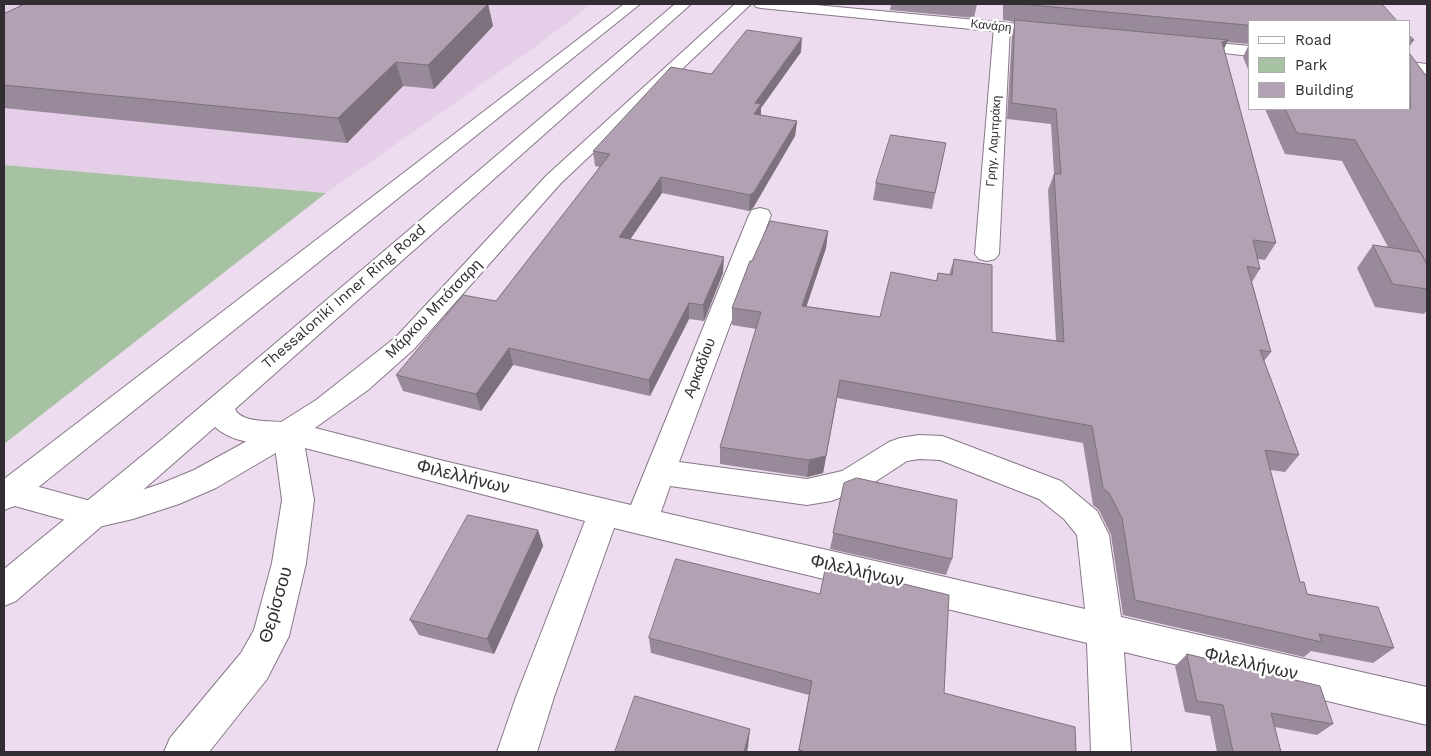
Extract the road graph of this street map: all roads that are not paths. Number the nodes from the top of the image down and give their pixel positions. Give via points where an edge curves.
1 (632, 4) edge
2 (684, 4) edge
3 (744, 4) edge
4 (761, 4) edge
5 (1002, 27) junction
6 (1062, 33) edge
7 (1170, 44) edge
8 (1248, 51) edge
9 (1411, 67) edge
10 (1427, 69) edge
11 (760, 214) dead end
12 (987, 254) dead end
13 (220, 405) junction
14 (288, 432) junction
15 (660, 472) junction
16 (7, 495) edge
17 (604, 512) junction
18 (94, 515) junction
19 (641, 521) junction
20 (4, 590) edge
21 (1105, 629) junction
22 (1427, 706) edge
23 (184, 752) edge
24 (516, 752) edge
25 (1111, 752) edge

1 - 16 main road
2 - 13 main road, Thessaloniki Inner Ring Road
3 - 14 main road, Μάρκου Μπότσαρη via 554,179 405,343 358,383
4 - 5 main road, Κανάρη
5 - 6 main road, Κανάρη
5 - 12 main road, Γρηγ. Λαμπράκη
7 - 8 main road
9 - 10 main road
11 - 15 main road, Αρκαδίου
13 - 14 main road, Φιλελλήνων via 226,420 240,428
13 - 18 main road, Thessaloniki Inner Ring Road
14 - 17 main road, Φιλελλήνων
14 - 18 main road, Μάρκου Μπότσαρη via 205,479 168,495
14 - 23 main road, Θερίσσου via 298,500 289,564 271,636 254,666
15 - 19 main road, Αρκαδίου
15 - 21 main road via 807,492 853,480 900,450 942,448 1050,490 1080,516 1093,535
16 - 18 main road, Μάρκου Μπότσαρη
17 - 19 main road, Φιλελλήνων
17 - 24 main road
18 - 20 main road, Thessaloniki Inner Ring Road
19 - 21 main road, Φιλελλήνων
21 - 22 main road, Φιλελλήνων
21 - 25 main road

